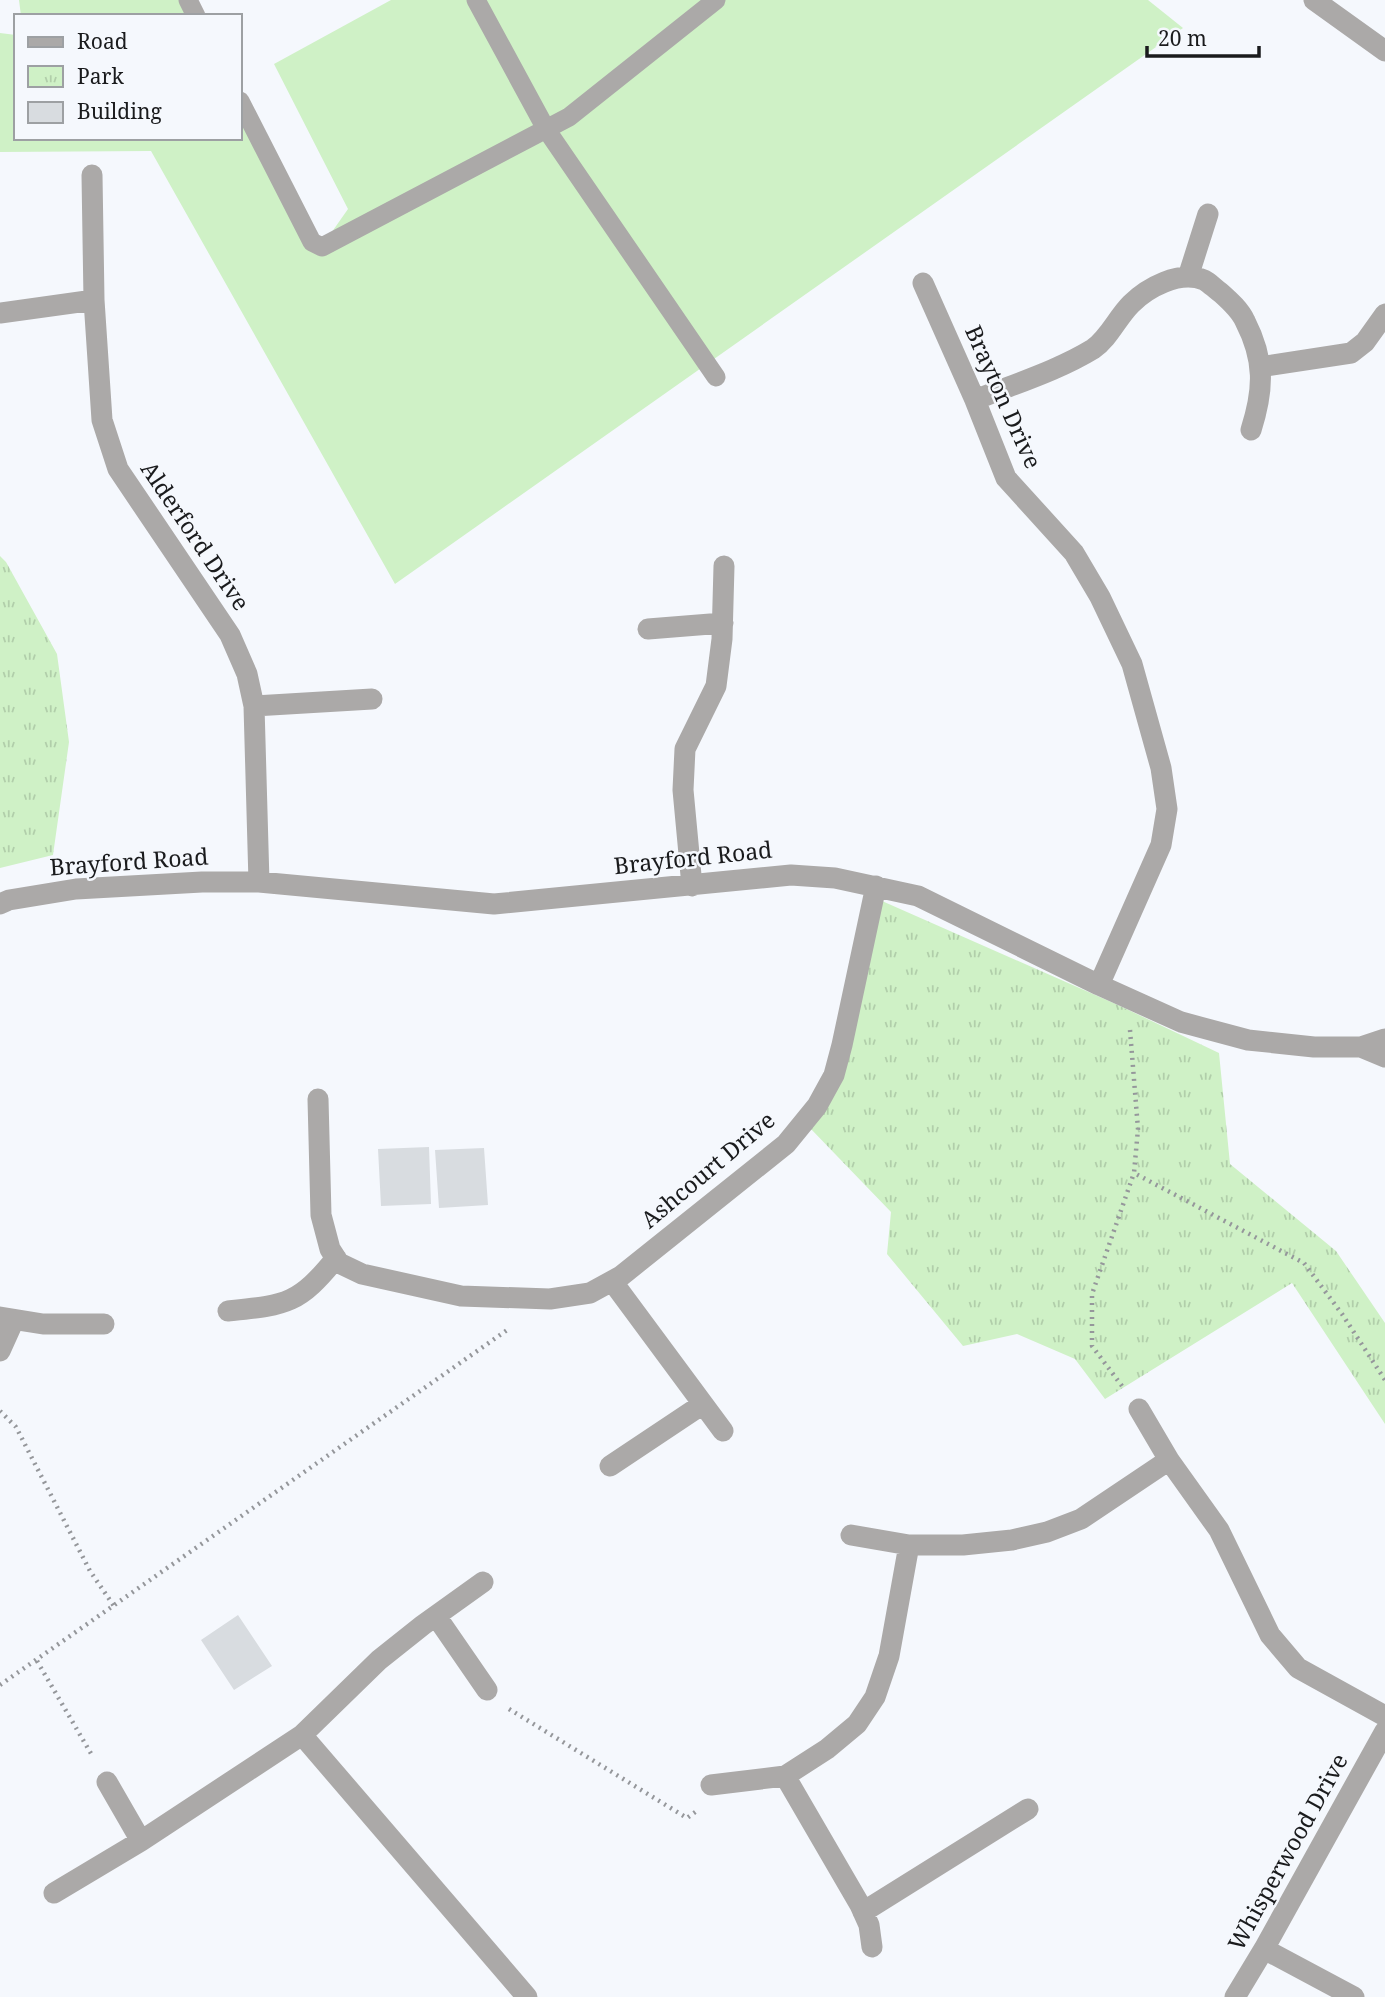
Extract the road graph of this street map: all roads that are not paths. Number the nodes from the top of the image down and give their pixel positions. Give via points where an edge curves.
1 (476, 0) edge
2 (716, 0) edge
3 (1314, 0) edge
4 (1385, 51) edge
5 (242, 105) edge
6 (546, 129) junction
7 (92, 176) dead end
8 (1208, 214) dead end
9 (1188, 277) junction
10 (923, 283) dead end
11 (94, 300) junction
12 (0, 313) edge
13 (1385, 314) edge
14 (1260, 367) junction
15 (716, 377) dead end
16 (975, 400) junction
17 (1251, 430) dead end
18 (724, 566) dead end
19 (723, 623) junction
20 (648, 629) dead end
21 (372, 699) dead end
22 (254, 706) junction
23 (259, 882) junction
24 (692, 886) junction
25 (876, 886) junction
26 (0, 904) edge
27 (1099, 985) junction
28 (1385, 1039) edge
29 (1361, 1047) junction
30 (1385, 1057) edge
31 (318, 1099) dead end
32 (336, 1258) junction
33 (612, 1281) junction
34 (228, 1311) dead end
35 (7, 1318) edge
36 (104, 1324) dead end
37 (0, 1350) edge
38 (703, 1404) junction
39 (1139, 1409) road end
40 (723, 1431) dead end
41 (1169, 1460) junction
42 (610, 1466) dead end
43 (850, 1535) dead end
44 (909, 1545) junction
45 (483, 1582) dead end
46 (436, 1616) junction
47 (487, 1690) road end
48 (1385, 1716) edge
49 (1385, 1731) edge
50 (302, 1735) junction
51 (785, 1776) junction
52 (107, 1782) road end
53 (711, 1785) road end
54 (1028, 1809) dead end
55 (141, 1841) junction
56 (54, 1893) dead end
57 (863, 1912) junction
58 (872, 1947) dead end
59 (1264, 1949) junction
60 (527, 1997) edge
61 (1235, 1997) edge
62 (1354, 1997) edge

1 - 6 lane
2 - 6 lane via 569,117
3 - 4 street
5 - 6 lane via 312,242 322,247
6 - 15 lane
7 - 11 street, Alderford Drive
8 - 9 street
9 - 14 street via 1204,280 1242,315 1253,336
9 - 16 street via 1145,292 1099,345 1078,358
10 - 16 street, Brayton Drive
11 - 12 street
11 - 22 street, Alderford Drive via 103,420 118,469 230,635 247,674
13 - 14 street via 1366,342 1350,354
14 - 17 street via 1262,384
16 - 27 street, Brayton Drive via 1006,478 1074,553 1100,597 1132,664 1161,768 1167,809 1161,845
18 - 19 street
19 - 20 street
19 - 24 street via 716,686 685,749 682,790
21 - 22 street
22 - 23 street, Alderford Drive
23 - 24 street, Brayford Road via 494,904
23 - 26 street, Brayford Road via 76,888
24 - 25 street, Brayford Road via 790,875
25 - 27 street, Brayford Road via 918,896
25 - 33 street, Ashcourt Drive via 842,1045 834,1074 817,1106 786,1144
27 - 29 street, Brayford Road via 1181,1021 1248,1040
28 - 29 street, Brayford Road
29 - 30 street, Brayford Road
31 - 32 street via 321,1215
32 - 33 street, Ashcourt Drive via 362,1274 450,1293 550,1299 590,1293
32 - 34 street via 314,1285 293,1299 276,1306
33 - 38 street
35 - 36 street via 43,1324
35 - 37 street
38 - 40 street
38 - 42 street
39 - 41 street
41 - 44 street via 1081,1519 1047,1532 963,1545
41 - 48 street via 1219,1530 1270,1635 1298,1668
43 - 44 street
44 - 51 street via 889,1656 875,1697 857,1724
45 - 46 street
46 - 47 street
46 - 50 street via 380,1660
49 - 59 street, Whisperwood Drive
50 - 55 street
50 - 60 street
51 - 53 street
51 - 57 street
52 - 55 street
54 - 57 street
55 - 56 street
57 - 58 street
59 - 61 street, Whisperwood Drive
59 - 62 street

